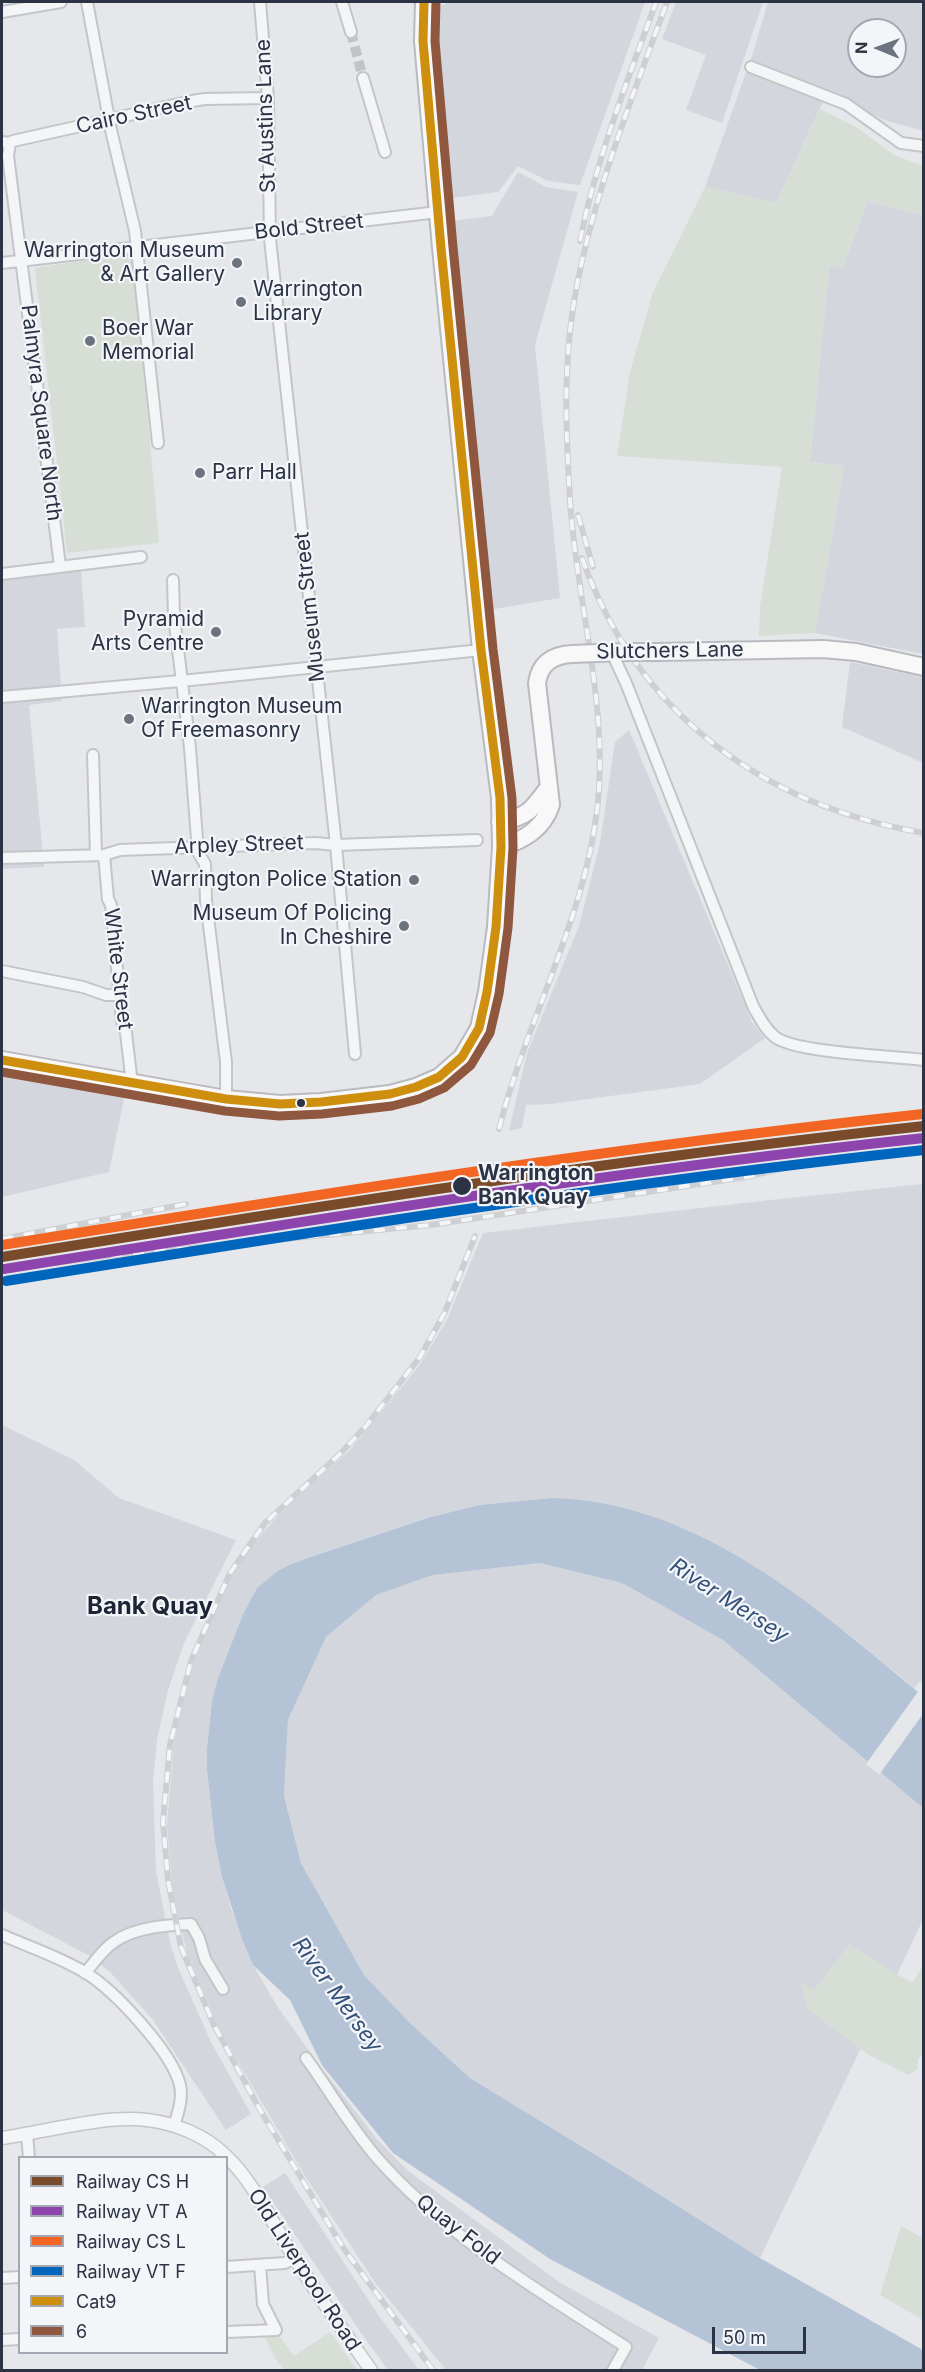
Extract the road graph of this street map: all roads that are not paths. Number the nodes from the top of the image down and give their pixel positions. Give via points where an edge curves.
1 (61, 2) edge
2 (87, 2) edge
3 (260, 2) edge
4 (342, 2) edge
5 (422, 4) edge
6 (2, 12) edge
7 (351, 32) tunnel mouth
8 (750, 67) dead end
9 (363, 78) tunnel mouth
10 (268, 98) junction
11 (110, 120) junction
12 (6, 143) edge
13 (924, 146) edge
14 (385, 152) dead end
15 (438, 212) junction
16 (270, 231) junction
17 (137, 246) junction
18 (22, 260) junction
19 (2, 263) edge
20 (158, 443) dead end
21 (141, 557) dead end
22 (60, 566) junction
23 (2, 574) edge
24 (173, 580) dead end
25 (482, 650) junction
26 (612, 653) junction
27 (316, 667) junction
28 (924, 667) edge
29 (182, 681) junction
30 (2, 697) edge
31 (93, 755) dead end
32 (548, 788) junction
33 (500, 822) junction
34 (477, 840) dead end
35 (336, 845) junction
36 (198, 847) junction
37 (501, 847) junction
38 (100, 855) junction
39 (2, 858) edge
40 (2, 971) edge
41 (119, 995) junction
42 (355, 1054) dead end
43 (2, 1060) edge
44 (924, 1060) edge
45 (132, 1084) junction
46 (225, 1099) junction
47 (2, 1935) edge
48 (85, 1973) junction
49 (223, 1989) dead end
50 (306, 2058) dead end
51 (174, 2126) junction
52 (27, 2134) junction
53 (2, 2138) edge
54 (29, 2156) edge
55 (225, 2156) edge
56 (228, 2158) edge
57 (294, 2258) junction
58 (260, 2265) junction
59 (228, 2267) edge
60 (18, 2277) edge
61 (2, 2278) edge
62 (228, 2332) edge
63 (18, 2339) edge
64 (2, 2340) edge
65 (371, 2370) edge
66 (613, 2370) edge

1 - 6 street
2 - 11 street
3 - 10 street, St Austins Lane
4 - 7 street
5 - 15 highway
8 - 13 street via 846,104 901,143
9 - 14 street
10 - 11 street, Cairo Street via 205,99
10 - 16 street, St Austins Lane
11 - 12 street, Cairo Street
11 - 17 street
12 - 18 street, Palmyra Square North
15 - 16 street, Bold Street
15 - 25 highway
16 - 17 street, Bold Street
16 - 27 street, Museum Street
17 - 18 street, Bold Street
17 - 20 street
18 - 19 street, Bold Street
18 - 22 street, Palmyra Square North
21 - 22 street
22 - 23 street
24 - 29 street
25 - 27 street
25 - 33 highway
26 - 28 highway, Slutchers Lane, bridge via 832,650
26 - 32 highway, Slutchers Lane, bridge via 561,655 540,669 537,683
26 - 44 street via 762,1023 776,1038 799,1047
27 - 29 street
27 - 35 street, Museum Street
29 - 30 street
29 - 36 street
31 - 38 street, White Street
32 - 33 highway via 526,815
32 - 37 highway, Slutchers Lane via 551,805 547,818 533,831
33 - 37 highway
34 - 35 street, Arpley Street
35 - 36 street, Arpley Street
35 - 42 street, Museum Street
36 - 38 street, Arpley Street via 120,850
36 - 46 street via 205,864 226,1062
37 - 46 highway via 486,1000 477,1032 462,1057 447,1071 426,1083 366,1098 304,1103
38 - 39 street, Arpley Street
38 - 41 street, White Street
40 - 41 street
41 - 45 street, White Street
43 - 45 highway
45 - 46 highway
47 - 48 street
48 - 49 street via 113,1942 130,1934 191,1924
48 - 51 street via 124,2005 176,2073 180,2096
50 - 66 street, Quay Fold via 377,2157 429,2211 535,2289 626,2347
51 - 52 street, Old Liverpool Road via 143,2120 108,2121
51 - 55 street, Old Liverpool Road via 206,2140
52 - 53 street, Old Liverpool Road
52 - 54 street
56 - 57 street, Old Liverpool Road
57 - 58 street via 285,2264
57 - 65 street, Old Liverpool Road
58 - 59 street
58 - 62 street via 263,2304 276,2330
60 - 61 street
63 - 64 street

